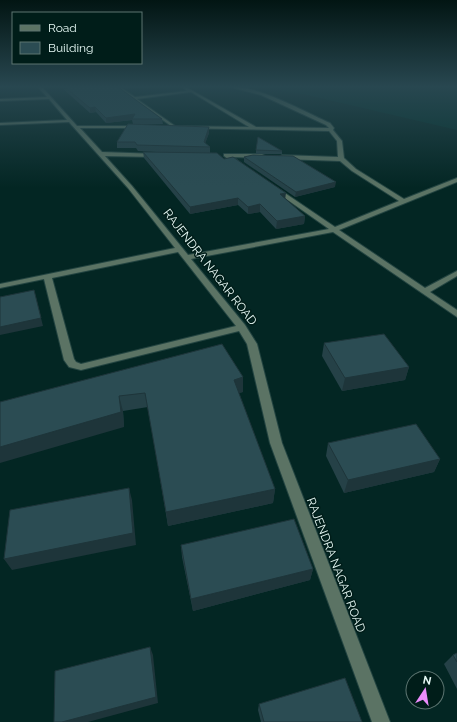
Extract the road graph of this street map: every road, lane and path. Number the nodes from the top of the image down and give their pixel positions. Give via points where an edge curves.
1 (72, 121) edge
2 (166, 121) edge
3 (242, 121) edge
4 (321, 121) edge
5 (0, 124) edge
6 (75, 124) junction
7 (145, 127) edge
8 (167, 127) edge
9 (174, 127) junction
10 (256, 129) junction
11 (330, 130) junction
12 (102, 154) junction
13 (164, 155) edge
14 (341, 159) junction
15 (245, 168) edge
16 (457, 180) edge
17 (264, 182) edge
18 (404, 202) junction
19 (333, 230) junction
20 (180, 249) junction
21 (188, 257) junction
22 (457, 273) edge
23 (47, 276) junction
24 (0, 286) edge
25 (425, 291) junction
26 (457, 314) edge
27 (242, 327) junction
28 (381, 722) edge

1 - 6 street, RAJENDRA NAGAR ROAD
2 - 9 street
3 - 10 street
4 - 11 street via 332,128
5 - 6 street
6 - 7 street
6 - 12 street, RAJENDRA NAGAR ROAD
8 - 9 street
9 - 10 street
10 - 11 street
11 - 14 street via 339,141
12 - 13 street
12 - 20 street, RAJENDRA NAGAR ROAD
14 - 15 street via 223,155
14 - 18 street
16 - 18 street
17 - 19 street
18 - 19 street
19 - 21 street
19 - 25 street
20 - 21 street, RAJENDRA NAGAR ROAD
20 - 23 street
21 - 27 street, RAJENDRA NAGAR ROAD
22 - 25 street
23 - 24 street
23 - 27 street via 69,360 73,365 81,367
25 - 26 street
27 - 28 street, RAJENDRA NAGAR ROAD via 252,344 276,443

